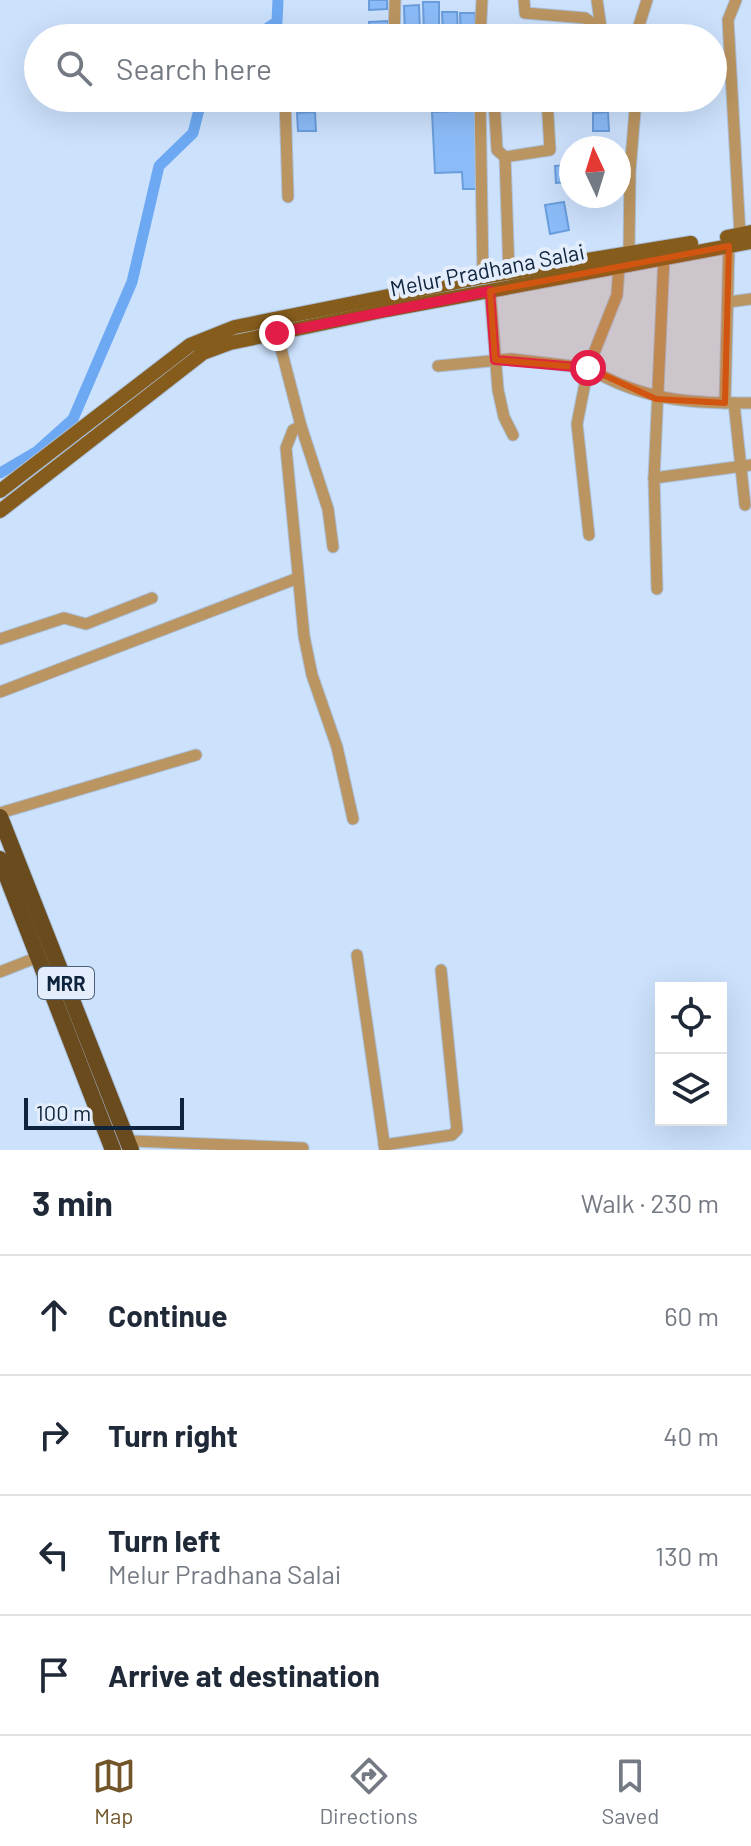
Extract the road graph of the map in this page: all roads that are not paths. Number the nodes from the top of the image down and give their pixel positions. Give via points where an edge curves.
1 (395, 0) edge
2 (482, 0) edge
3 (524, 0) edge
4 (597, 0) edge
5 (647, 0) edge
6 (736, 0) edge
7 (394, 24) edge
8 (481, 24) edge
9 (595, 24) edge
10 (600, 24) edge
11 (639, 24) edge
12 (285, 112) edge
13 (480, 112) edge
14 (495, 112) edge
15 (548, 112) edge
16 (635, 112) edge
17 (505, 157) junction
18 (288, 197) dead end
19 (747, 236) edge
20 (729, 246) junction
21 (629, 251) junction
22 (664, 257) junction
23 (619, 266) junction
24 (509, 273) junction
25 (486, 284) junction
26 (751, 299) edge
27 (729, 302) junction
28 (277, 333) junction
29 (495, 360) junction
30 (438, 366) dead end
31 (588, 368) junction
32 (656, 399) junction
33 (730, 403) junction
34 (751, 403) edge
35 (301, 426) junction
36 (513, 435) dead end
37 (747, 466) edge
38 (654, 478) junction
39 (0, 491) edge
40 (745, 505) dead end
41 (0, 511) edge
42 (589, 535) dead end
43 (333, 547) dead end
44 (298, 578) junction
45 (657, 589) dead end
46 (152, 598) dead end
47 (0, 639) edge
48 (0, 692) edge
49 (196, 755) dead end
50 (0, 815) edge
51 (353, 819) dead end
52 (0, 859) edge
53 (357, 955) dead end
54 (38, 957) junction
55 (441, 970) dead end
56 (0, 972) edge
57 (113, 1127) junction
58 (135, 1147) edge
59 (385, 1147) edge
60 (303, 1148) dead end
61 (105, 1150) edge
62 (113, 1150) edge

1 - 7 street
2 - 8 street
3 - 9 street via 525,13 585,18
4 - 10 street
5 - 11 street
6 - 19 street via 728,20
12 - 18 street
13 - 25 street
14 - 17 street via 497,150
15 - 17 street via 550,150
16 - 21 street
17 - 24 street
19 - 20 main road, Melur Pradhana Salai
19 - 21 main road, Melur Pradhana Salai
20 - 22 main road, Melur Pradhana Salai
20 - 27 street
21 - 24 main road, Melur Pradhana Salai
22 - 23 main road, Melur Pradhana Salai
22 - 32 street
23 - 25 main road, Melur Pradhana Salai
23 - 31 street via 617,295
24 - 25 main road, Melur Pradhana Salai
25 - 28 main road, Melur Pradhana Salai
25 - 29 street
25 - 39 main road, Melur Pradhana Salai via 249,324 190,345
26 - 27 street
27 - 33 street
28 - 35 street
28 - 41 main road, Melur Pradhana Salai via 203,353
29 - 30 street
29 - 31 street
29 - 36 street via 504,417
31 - 32 street
31 - 42 street via 577,424
32 - 33 street
32 - 38 street
33 - 34 street
33 - 37 street
35 - 43 street via 328,509
35 - 44 street via 293,430 286,448
37 - 38 street
37 - 40 street
38 - 45 street
44 - 48 street
44 - 51 street via 312,675 337,747
46 - 47 street via 86,624 64,618
49 - 50 street
50 - 57 highway, MRR
52 - 54 highway, MRR
53 - 59 street
54 - 56 street
54 - 57 highway, MRR
55 - 59 street via 457,1130
57 - 58 highway, MRR
57 - 61 street
57 - 62 highway, MRR
58 - 60 street

